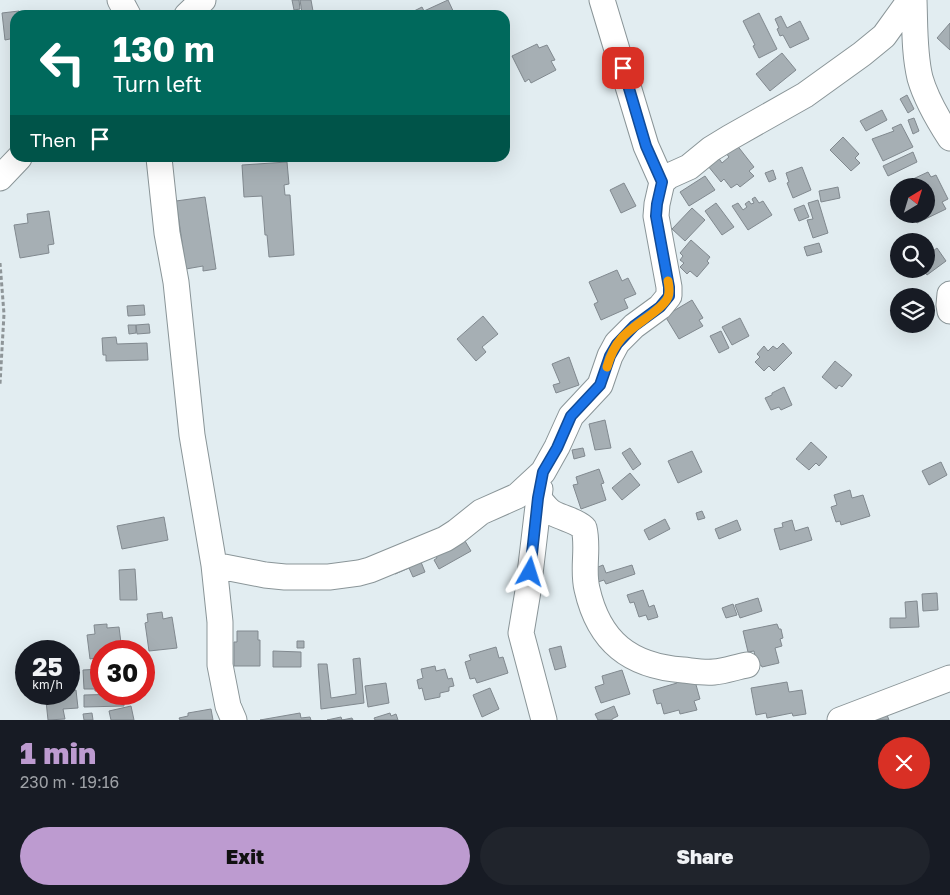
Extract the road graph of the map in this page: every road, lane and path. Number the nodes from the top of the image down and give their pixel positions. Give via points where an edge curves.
1 (203, 0) edge
2 (602, 0) edge
3 (910, 0) edge
4 (914, 0) edge
5 (193, 10) edge
6 (950, 138) edge
7 (15, 162) edge
8 (159, 162) edge
9 (0, 178) edge
10 (662, 182) junction
11 (0, 263) edge
12 (950, 294) edge
13 (950, 311) edge
14 (0, 384) edge
15 (543, 472) junction
16 (538, 498) junction
17 (214, 565) junction
18 (747, 665) dead end
19 (950, 678) edge
20 (848, 719) edge
21 (234, 720) edge
22 (544, 720) edge

1 - 5 street
2 - 10 street via 646,146
3 - 10 street via 884,36 862,54 805,95 729,138 690,167
4 - 6 street via 921,80
7 - 9 street
8 - 17 street via 192,434
10 - 15 street via 656,216 669,296 617,344 600,385 571,416
11 - 14 path via 4,314
12 - 13 street
15 - 16 street
15 - 17 street via 517,496 481,512 445,539 360,573 285,578
16 - 18 street via 554,514 584,528 586,587 590,602 598,622 620,649 649,665 673,670 716,672
16 - 22 street via 521,633
17 - 21 street via 220,622 220,665
19 - 20 street

